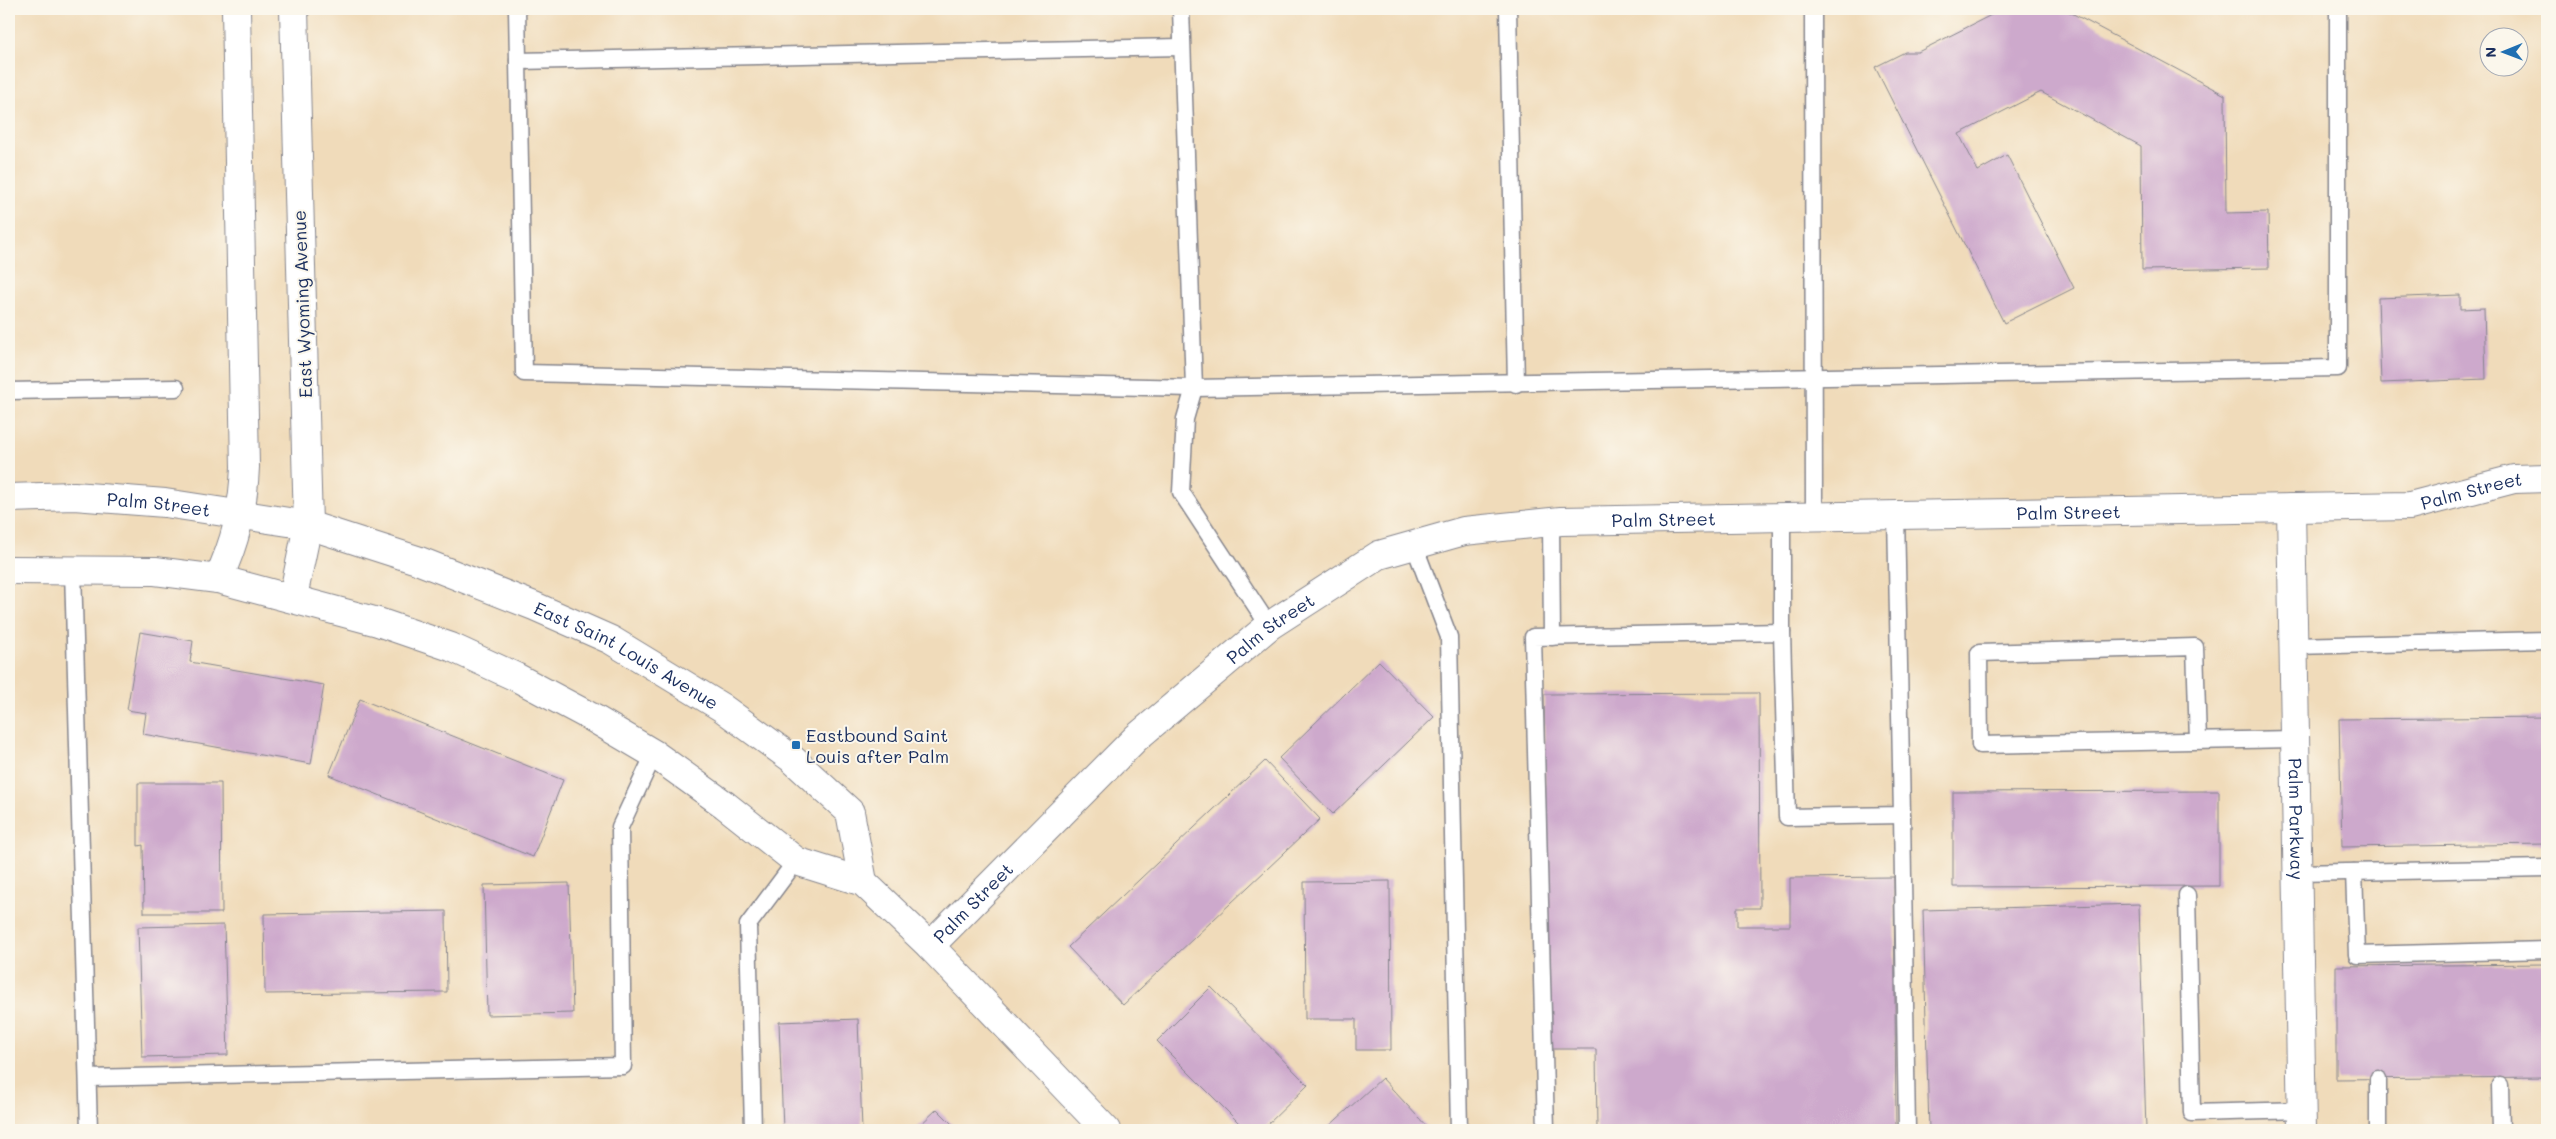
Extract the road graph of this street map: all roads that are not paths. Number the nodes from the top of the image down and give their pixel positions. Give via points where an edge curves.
1 (236, 9) edge
2 (294, 9) edge
3 (516, 9) edge
4 (1181, 9) edge
5 (1508, 9) edge
6 (1813, 9) edge
7 (2338, 9) edge
8 (1181, 47) junction
9 (518, 61) junction
10 (1814, 376) junction
11 (1516, 384) junction
12 (176, 388) dead end
13 (1194, 388) junction
14 (9, 391) edge
15 (2547, 478) edge
16 (9, 498) edge
17 (2291, 508) junction
18 (241, 513) junction
19 (1896, 514) junction
20 (1814, 515) junction
21 (1782, 516) junction
22 (1551, 523) junction
23 (308, 525) junction
24 (1414, 545) junction
25 (9, 570) edge
26 (73, 570) junction
27 (218, 578) junction
28 (293, 597) junction
29 (1269, 626) junction
30 (1782, 632) junction
31 (1552, 637) junction
32 (2547, 640) edge
33 (2293, 646) junction
34 (2295, 739) junction
35 (2198, 741) junction
36 (654, 754) junction
37 (1902, 815) junction
38 (796, 861) junction
39 (2547, 868) edge
40 (2354, 872) junction
41 (2297, 873) junction
42 (863, 882) junction
43 (2188, 895) dead end
44 (930, 946) junction
45 (2547, 950) edge
46 (88, 1078) junction
47 (2378, 1079) dead end
48 (2500, 1085) dead end
49 (2301, 1120) edge
50 (89, 1130) edge
51 (753, 1130) edge
52 (1106, 1130) edge
53 (1459, 1130) edge
54 (1546, 1130) edge
55 (1907, 1130) edge
56 (2378, 1130) edge
57 (2501, 1130) edge

1 - 18 street via 245,467
2 - 23 street, East Wyoming Avenue
3 - 9 lane
4 - 8 lane
5 - 11 lane
6 - 10 lane
7 - 10 lane via 2338,368
8 - 9 lane
8 - 13 lane
9 - 13 lane via 524,374
10 - 11 lane
10 - 20 lane
11 - 13 lane
12 - 14 lane
13 - 29 lane via 1185,418 1181,492
15 - 17 street, Palm Street via 2514,479 2410,506
16 - 18 street, Palm Street via 74,496
17 - 19 street, Palm Street
17 - 33 street, Palm Parkway
18 - 23 street, Palm Street
18 - 27 street via 232,550
19 - 20 street, Palm Street
19 - 37 lane
20 - 21 street, Palm Street
21 - 22 street, Palm Street
21 - 30 lane
22 - 24 street, Palm Street via 1464,531
22 - 31 lane
23 - 28 street, East Wyoming Avenue
23 - 42 street, East Saint Louis Avenue via 417,560 612,640 721,708 791,758 850,812
24 - 29 street, Palm Street via 1379,555
24 - 53 lane via 1449,636
25 - 26 street
26 - 27 street via 155,572
26 - 46 lane
27 - 28 street
28 - 36 street via 450,647 516,677
29 - 44 street, Palm Street via 1136,738
30 - 31 lane
30 - 37 lane via 1787,817
31 - 54 lane via 1533,637
32 - 33 lane
33 - 34 street, Palm Parkway
34 - 35 lane
34 - 41 street, Palm Parkway
35 - 35 lane via 1980,745 1979,653 2195,648
36 - 38 street
36 - 46 lane via 620,827 623,1066
37 - 55 lane
38 - 42 street
38 - 51 lane via 748,925
39 - 40 lane
40 - 41 lane
40 - 45 lane via 2357,955
41 - 49 street, Palm Parkway
42 - 44 street
43 - 49 lane via 2192,1113
44 - 52 street
46 - 50 lane
47 - 56 lane
48 - 57 lane

